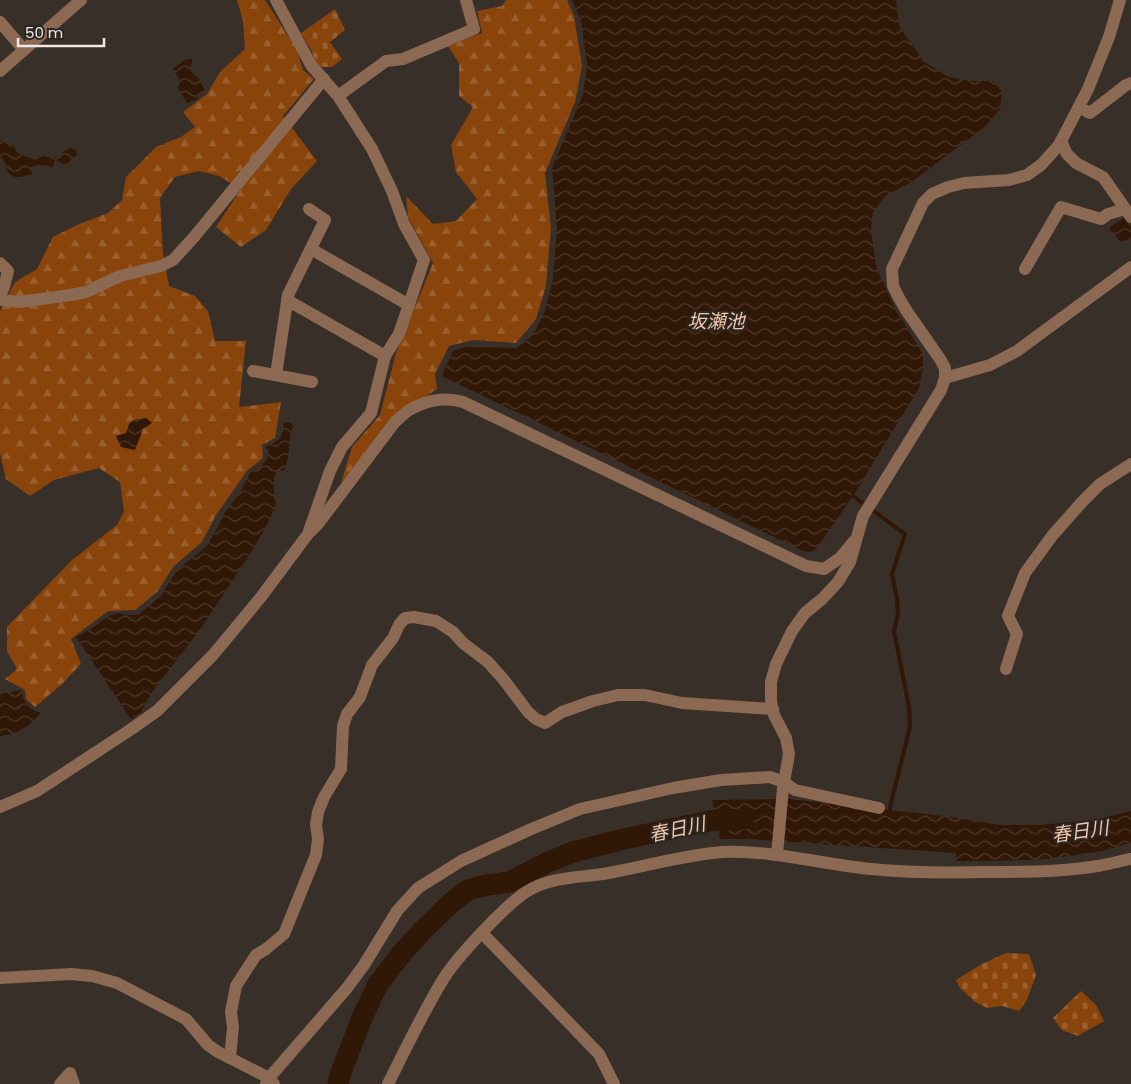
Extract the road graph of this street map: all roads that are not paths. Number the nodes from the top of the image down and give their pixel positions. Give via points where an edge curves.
1 (81, 0) edge
2 (276, 0) edge
3 (466, 0) edge
4 (1120, 0) edge
5 (0, 22) edge
6 (24, 50) junction
7 (0, 71) edge
8 (324, 79) junction
9 (1131, 83) edge
10 (338, 96) junction
11 (1079, 107) junction
12 (1061, 141) junction
13 (309, 209) dead end
14 (1128, 213) edge
15 (311, 249) junction
16 (0, 263) edge
17 (1131, 267) edge
18 (1026, 269) dead end
19 (0, 296) edge
20 (0, 300) edge
21 (287, 300) junction
22 (409, 305) junction
23 (385, 356) junction
24 (253, 371) dead end
25 (276, 375) junction
26 (945, 378) junction
27 (312, 382) dead end
28 (1131, 464) edge
29 (308, 534) junction
30 (857, 537) junction
31 (1006, 669) dead end
32 (773, 709) junction
33 (783, 785) junction
34 (0, 807) edge
35 (879, 808) dead end
36 (778, 853) junction
37 (1131, 859) edge
38 (482, 933) junction
39 (0, 978) edge
40 (230, 1058) junction
41 (270, 1082) edge
42 (60, 1084) edge
43 (74, 1084) edge
44 (388, 1084) edge
45 (614, 1084) edge

1 - 6 street
2 - 8 street via 311,65
3 - 10 street via 474,29 403,60 386,60
4 - 11 street via 1109,37
5 - 6 street
6 - 7 street
8 - 10 street
8 - 20 street via 173,260 120,276 86,292 19,302
9 - 11 street via 1090,113
10 - 22 street via 372,149 404,224 424,260
11 - 12 street
12 - 14 street via 1066,154 1076,163 1103,177
12 - 26 street via 1041,165 1027,175 948,187 932,194 923,203 892,268 893,286 940,359 945,368
13 - 15 street via 326,220
14 - 18 street via 1108,214 1101,219 1062,207
15 - 21 street
15 - 22 street
16 - 19 street via 8,271
17 - 26 street via 1017,350 990,365
21 - 23 street
21 - 25 street
22 - 23 street via 399,334
23 - 29 street via 371,413 342,446 330,470
24 - 25 street
25 - 27 street
26 - 30 street via 941,390 866,511
28 - 31 street via 1100,484 1082,502 1025,573 1008,616 1017,634
29 - 30 street via 395,422 411,409 446,399 463,402 806,566 824,568 840,558
29 - 34 street via 213,655 158,711 37,790
30 - 32 street via 850,562 838,582 805,613 792,631 771,682
32 - 33 street via 786,738 789,754
32 - 40 street via 618,695 562,712 545,723 528,712 488,662 453,632 436,620 414,616 406,618 372,664 360,697 347,714 343,726 341,769 318,812 316,855 284,934 256,955 236,986 231,1012
33 - 35 street
33 - 36 street
33 - 41 street via 770,777 721,780 580,809 461,861 418,888 397,910 348,988
36 - 37 street via 869,869 933,873 1076,869
36 - 38 street via 704,854 639,868 544,882 513,902
38 - 44 street via 445,977
38 - 45 street via 599,1054
39 - 40 street via 71,974 117,983 186,1019 208,1045
40 - 41 street
42 - 43 street via 70,1073

